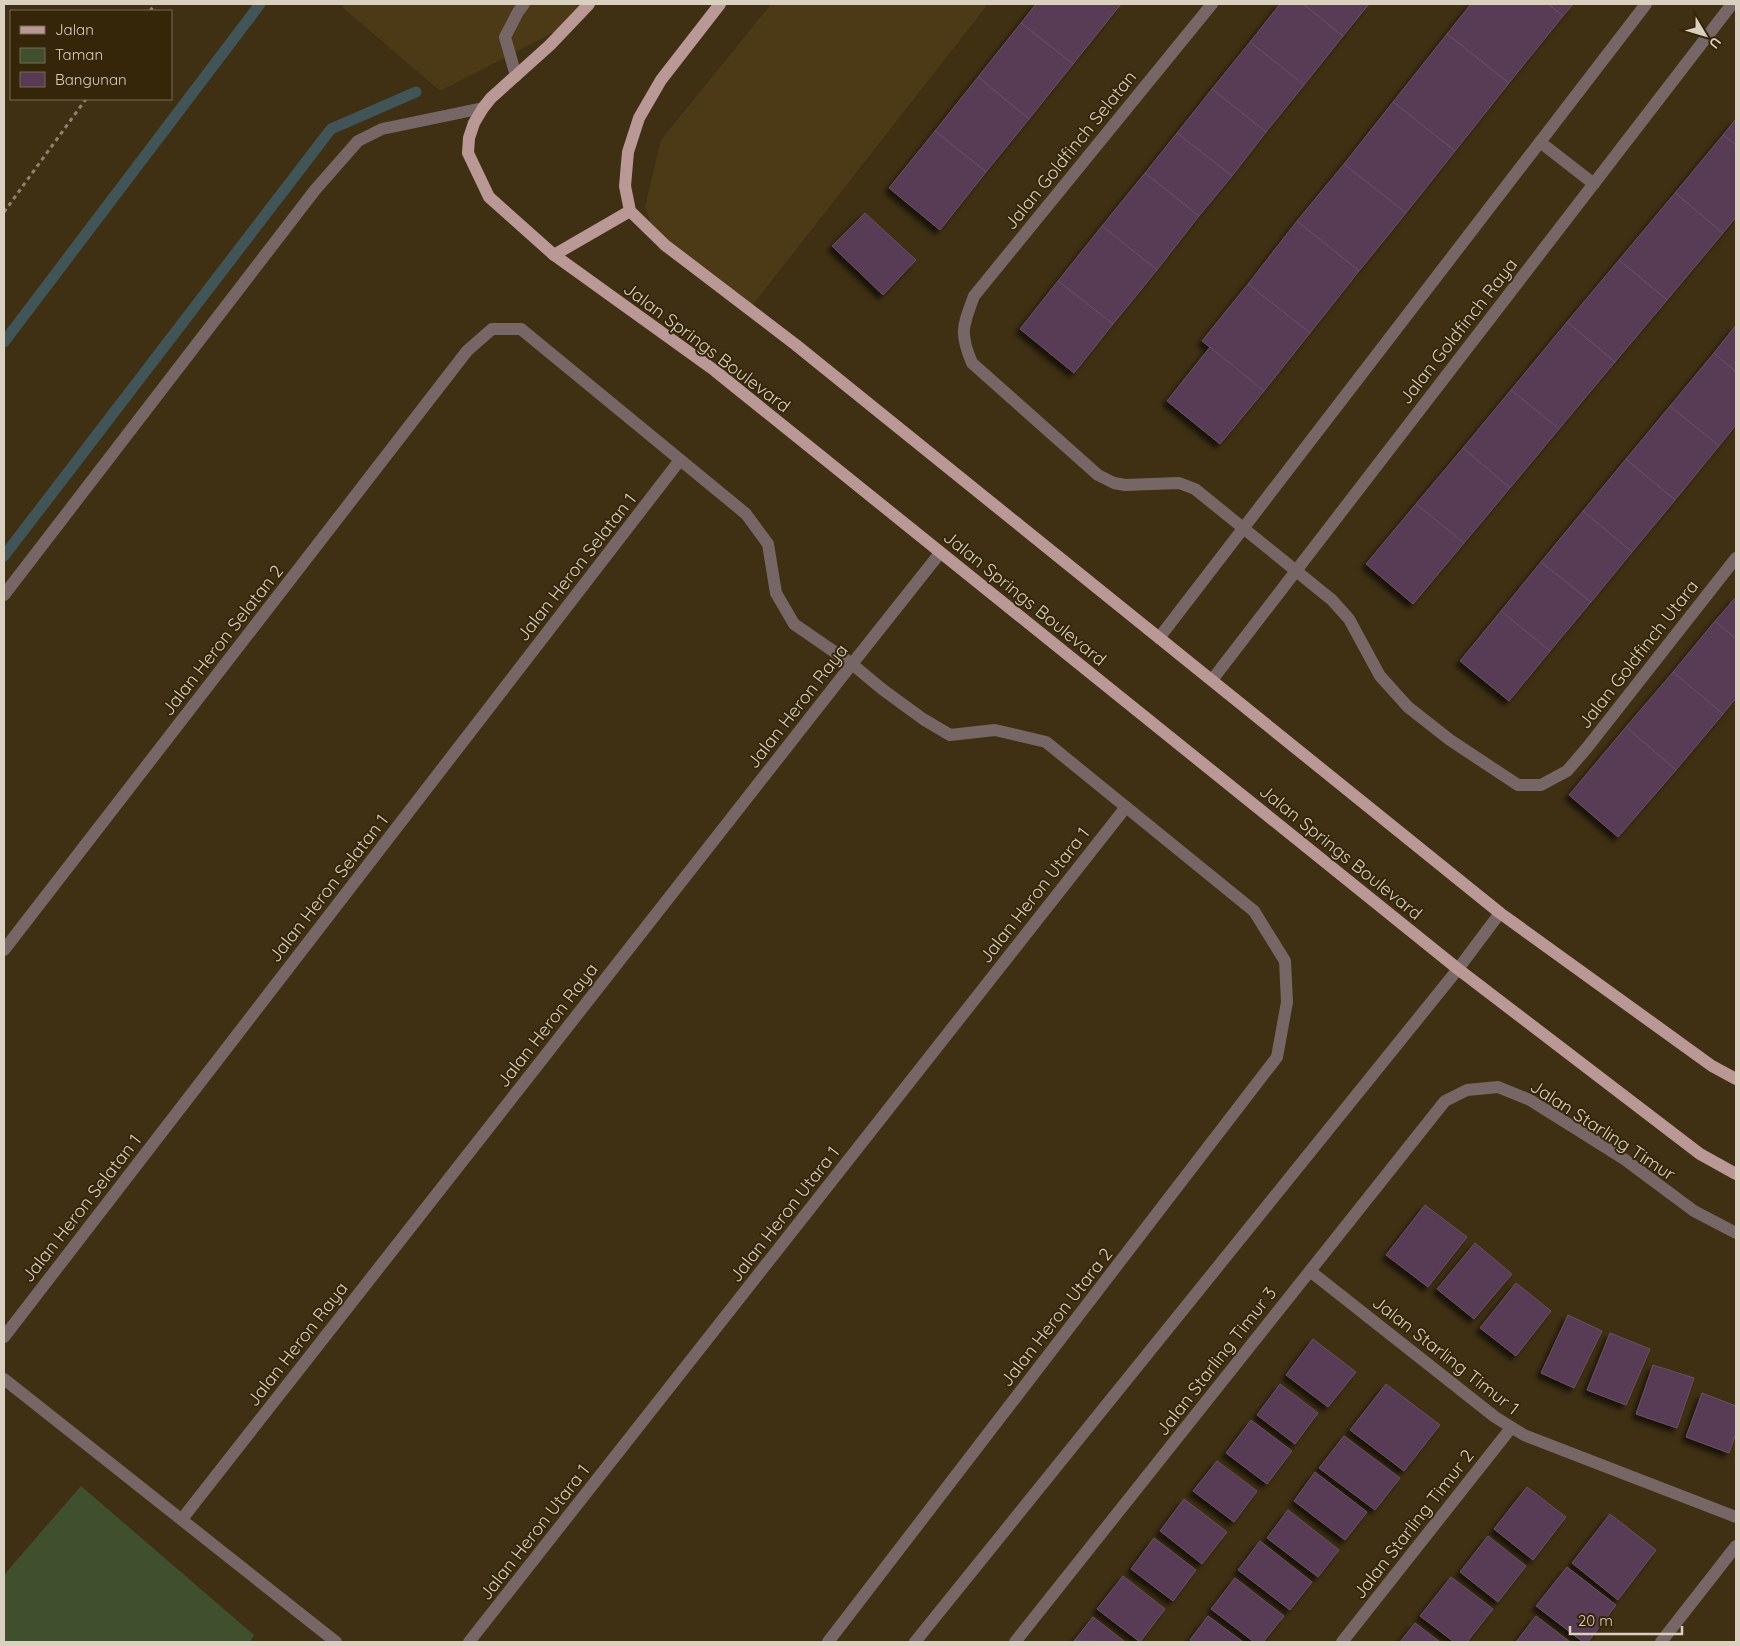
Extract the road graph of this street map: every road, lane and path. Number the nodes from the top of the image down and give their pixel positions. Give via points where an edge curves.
1 (524, 4) edge
2 (589, 4) edge
3 (720, 4) edge
4 (1212, 4) edge
5 (1646, 4) edge
6 (1732, 4) edge
7 (516, 76) junction
8 (85, 100) edge
9 (483, 108) junction
10 (1540, 142) junction
11 (1594, 184) junction
12 (630, 211) junction
13 (4, 212) edge
14 (554, 255) junction
15 (964, 324) joint
16 (680, 460) junction
17 (1243, 529) junction
18 (940, 554) junction
19 (1736, 558) edge
20 (1296, 571) junction
21 (4, 595) edge
22 (1159, 638) junction
23 (852, 664) junction
24 (1212, 680) junction
25 (1126, 807) junction
26 (1500, 913) junction
27 (4, 950) edge
28 (1458, 969) junction
29 (1736, 1080) edge
30 (1445, 1101) joint
31 (1736, 1174) edge
32 (1736, 1233) edge
33 (1310, 1271) junction
34 (4, 1337) edge
35 (4, 1379) edge
36 (1511, 1428) junction
37 (1736, 1517) edge
38 (182, 1519) junction
39 (1736, 1546) edge
40 (336, 1642) edge
41 (470, 1642) edge
42 (828, 1642) edge
43 (916, 1642) edge
44 (1015, 1642) edge
45 (1342, 1642) edge
46 (1661, 1642) edge

1 - 7 street via 505,37
2 - 7 main road, Jalan Springs Boulevard
3 - 12 main road via 661,80 639,118 628,152 626,186
4 - 15 street, Jalan Goldfinch Selatan via 974,296
5 - 10 street
6 - 11 street, Jalan Goldfinch Raya
7 - 9 main road, Jalan Springs Boulevard
8 - 13 path
9 - 14 main road, Jalan Springs Boulevard via 469,138 468,153 473,164 489,197
9 - 21 street via 382,129 358,141 315,190
10 - 11 street
10 - 17 street
11 - 20 street, Jalan Goldfinch Raya
12 - 14 main road
12 - 22 main road via 665,245 796,344
14 - 18 main road, Jalan Springs Boulevard via 714,370
15 - 17 street, Jalan Goldfinch Utara via 964,345 972,363 1098,474 1125,485 1179,483 1195,489
16 - 23 street, Jalan Heron Selatan 2 via 746,514 768,544 776,593 794,624
16 - 27 street, Jalan Heron Selatan 2 via 521,329 492,329 467,351
16 - 34 street, Jalan Heron Selatan 1
17 - 20 street, Jalan Goldfinch Utara
17 - 22 street
18 - 23 street, Jalan Heron Raya
18 - 28 main road, Jalan Springs Boulevard
19 - 20 street, Jalan Goldfinch Utara via 1566,771 1541,785 1518,786 1408,707 1380,676 1350,619
20 - 24 street, Jalan Goldfinch Raya
22 - 24 main road
23 - 25 street, Jalan Heron Utara 2 via 916,714 950,734 995,730 1046,742
23 - 38 street, Jalan Heron Raya
24 - 26 main road
25 - 41 street, Jalan Heron Utara 1
25 - 42 street, Jalan Heron Utara 2 via 1254,911 1285,961 1286,1002 1277,1057
26 - 28 street
26 - 29 main road
28 - 31 main road, Jalan Springs Boulevard via 1700,1154
28 - 43 street
30 - 32 street, Jalan Starling Timur via 1467,1090 1498,1087 1530,1100 1624,1159 1694,1211
30 - 33 street, Jalan Starling Timur 3
33 - 36 street, Jalan Starling Timur 1
33 - 44 street, Jalan Starling Timur 3
35 - 38 street
36 - 37 street, Jalan Starling Timur 1
36 - 45 street, Jalan Starling Timur 2
38 - 40 street
39 - 46 street

